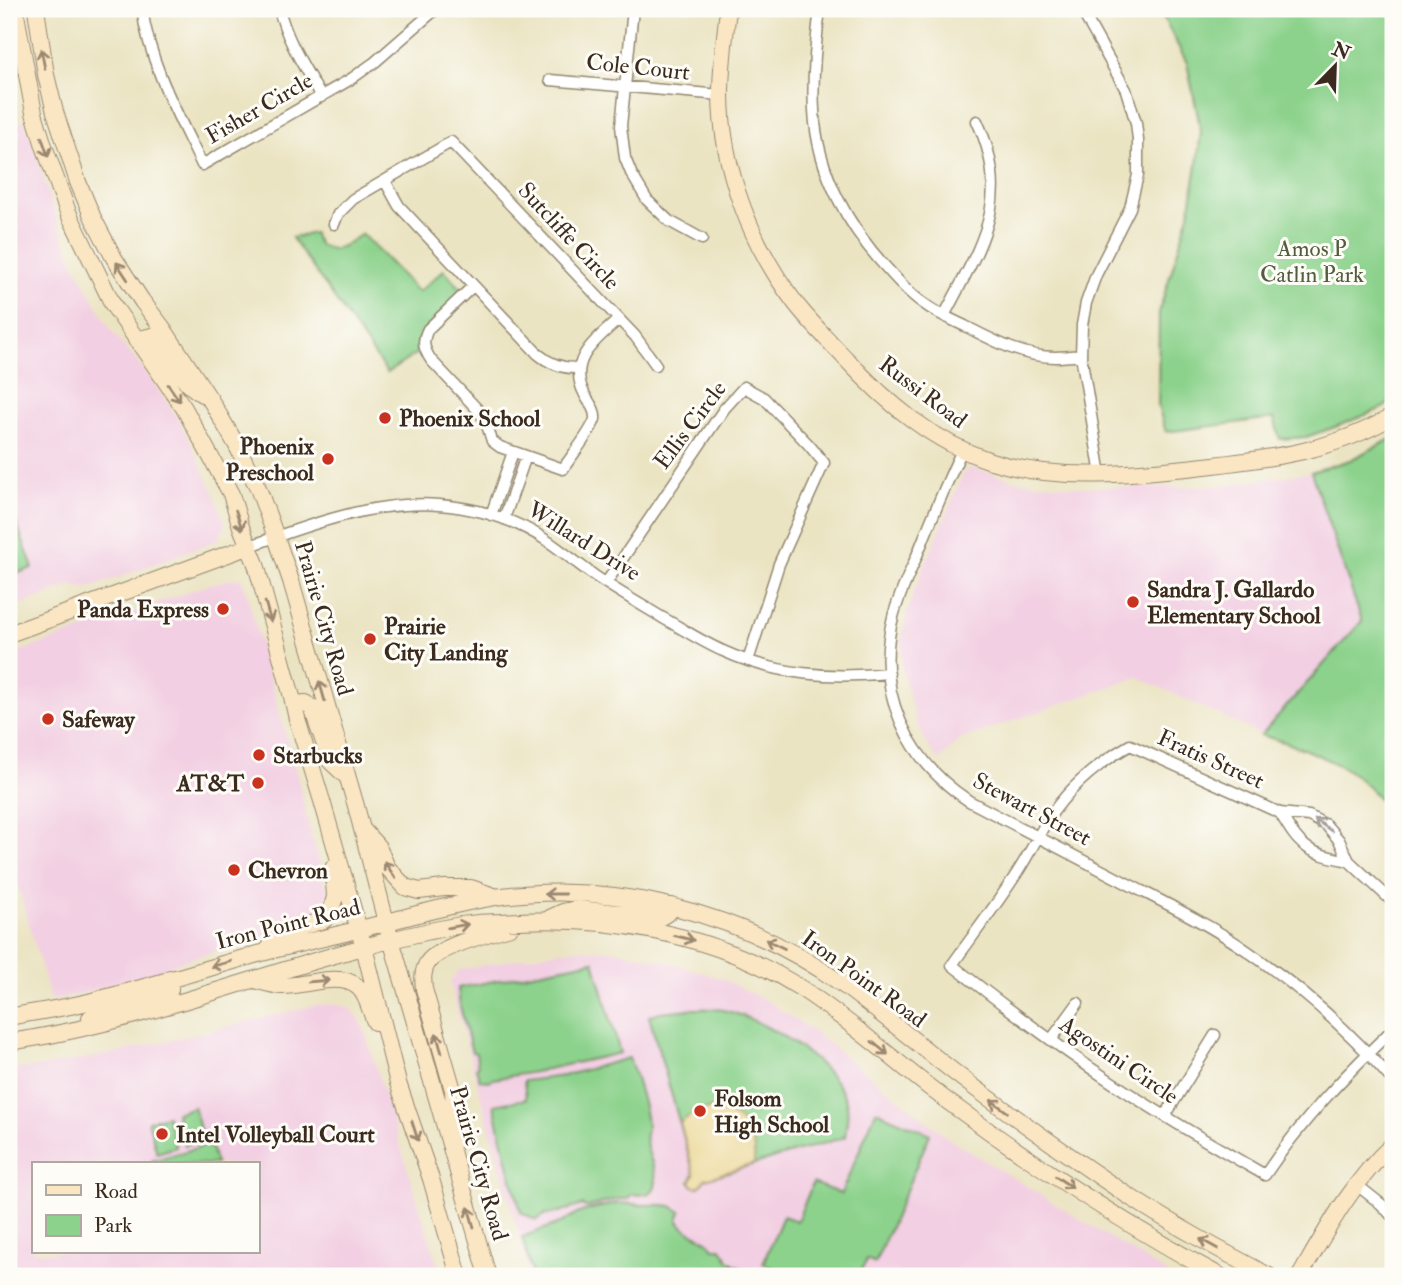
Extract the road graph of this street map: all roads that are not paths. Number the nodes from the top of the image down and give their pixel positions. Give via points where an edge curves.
1 (15, 9) edge
2 (36, 9) edge
3 (142, 9) edge
4 (279, 9) edge
5 (436, 9) edge
6 (633, 9) edge
7 (728, 9) edge
8 (820, 9) edge
9 (1081, 9) edge
10 (550, 80) dead end
11 (625, 87) junction
12 (721, 95) junction
13 (321, 97) junction
14 (977, 121) dead end
15 (385, 181) junction
16 (334, 223) dead end
17 (702, 239) dead end
18 (473, 286) junction
19 (944, 316) junction
20 (619, 319) junction
21 (136, 340) junction
22 (1081, 355) junction
23 (656, 365) dead end
24 (579, 368) junction
25 (210, 399) junction
26 (1393, 416) edge
27 (962, 450) junction
28 (513, 452) junction
29 (526, 456) junction
30 (1101, 475) junction
31 (491, 515) junction
32 (505, 519) junction
33 (276, 537) junction
34 (250, 546) junction
35 (606, 583) junction
36 (9, 634) edge
37 (748, 661) junction
38 (889, 673) junction
39 (294, 704) junction
40 (348, 778) junction
41 (1280, 813) junction
42 (361, 827) junction
43 (332, 834) junction
44 (1038, 837) junction
45 (1349, 861) junction
46 (497, 897) junction
47 (1393, 902) edge
48 (671, 906) junction
49 (540, 919) junction
50 (386, 922) junction
51 (358, 930) junction
52 (391, 940) junction
53 (364, 947) junction
54 (263, 953) junction
55 (170, 978) junction
56 (251, 980) junction
57 (1078, 1003) dead end
58 (9, 1017) edge
59 (1393, 1029) edge
60 (75, 1031) junction
61 (1215, 1035) dead end
62 (1051, 1040) junction
63 (9, 1042) edge
64 (1368, 1053) junction
65 (1393, 1081) edge
66 (398, 1083) junction
67 (1165, 1116) junction
68 (1393, 1144) edge
69 (455, 1158) junction
70 (1357, 1185) junction
71 (1393, 1217) edge
72 (459, 1276) edge
73 (488, 1276) edge
74 (1220, 1276) edge
75 (1269, 1276) edge
76 (1300, 1276) edge

1 -> 21 main road via 34,113 68,212 113,305
25 -> 2 main road, Prairie City Road via 142,302 93,218 55,112
3 - 13 street, Fisher Circle via 163,85 202,165
4 - 13 street via 291,43
5 - 13 street, Fisher Circle via 374,62
6 - 11 street
7 - 12 main road, Russi Road
8 - 19 street via 814,112 830,181 849,221 875,257 920,301
9 - 22 street via 1126,90 1136,123 1139,157 1130,208 1090,289
10 - 11 street, Cole Court
11 - 12 street, Cole Court
11 - 17 street via 621,126 631,173 659,212
12 - 27 main road, Russi Road via 736,187 748,221 779,279 870,385 936,437
14 - 19 street via 991,161 992,206 982,242
15 - 16 street via 353,199
15 - 18 street via 399,206
15 - 20 street, Sutcliffe Circle via 451,142
18 - 24 street via 544,359 557,366
18 - 28 street via 428,328 424,350 479,411 492,441
19 - 22 street via 1019,351 1052,357
20 - 23 street
20 - 24 street, Sutcliffe Circle via 589,348
21 - 25 main road via 152,336 179,376
21 -> 34 main road via 208,449
22 - 30 street
24 - 29 street via 580,384 594,408 591,427 563,469
25 - 33 main road, Prairie City Road via 258,488
26 - 30 main road, Russi Road via 1357,435 1292,455
27 - 30 main road, Russi Road via 1020,468
27 - 38 street, Stewart Street via 894,616
28 - 29 street
28 - 31 street
29 - 32 street
31 - 32 street, Willard Drive
31 - 33 street, Willard Drive via 441,505 391,506
32 - 35 street, Willard Drive via 545,540
33 - 34 street, Willard Drive
40 -> 33 main road, Prairie City Road
34 - 36 main road, Willard Drive
34 -> 39 main road
35 - 37 street, Willard Drive via 705,642
35 - 37 street, Ellis Circle via 744,387 764,398 824,463 779,564
37 - 38 street, Willard Drive via 813,676
38 - 44 street, Stewart Street via 901,724 929,768 969,801
39 - 40 main road via 306,703 312,708 331,762
39 - 43 main road
40 - 42 main road, Prairie City Road
41 - 44 street, Fratis Street via 1130,745 1079,782
41 - 45 street, Fratis Street via 1305,847
45 -> 41 street, Fratis Street via 1326,825
46 -> 42 main road via 471,888 419,891 405,887
42 - 50 main road, Prairie City Road
43 - 51 main road
43 - 54 main road via 335,897 331,910 324,920 294,929
44 - 62 street, Agostini Circle via 952,965
44 - 64 street, Stewart Street via 1244,949 1285,977
45 - 47 street, Fratis Street
48 -> 46 main road, Iron Point Road via 576,894
46 - 50 main road, Iron Point Road
48 - 49 main road via 661,917 576,909
75 -> 48 main road, Iron Point Road via 1203,1241 1063,1152 812,964 753,934
52 -> 49 main road, Iron Point Road via 464,924
69 -> 49 main road via 453,1090 423,974 437,954
49 -> 74 main road, Iron Point Road via 676,936 717,947 770,971 827,1006 950,1103 1052,1175
50 - 51 main road, Iron Point Road
50 - 52 main road, Prairie City Road
51 - 53 main road
51 - 54 main road, Iron Point Road
52 - 53 main road, Iron Point Road
52 - 69 main road, Prairie City Road
53 - 56 main road, Iron Point Road
53 - 66 main road
54 -> 55 main road, Iron Point Road
55 - 58 main road, Iron Point Road via 85,1003
55 - 60 main road via 170,990 162,997 88,1018
56 - 60 main road, Iron Point Road
56 -> 66 main road via 282,986 339,980 358,986
57 - 62 street
59 - 64 street
60 - 63 main road, Iron Point Road
61 - 67 street
62 - 67 street, Agostini Circle
64 - 65 street, Stewart Street
64 - 67 street, Agostini Circle via 1310,1115 1265,1175
66 -> 72 main road
68 - 70 main road
73 -> 69 main road, Prairie City Road
70 - 71 street
70 - 76 main road

